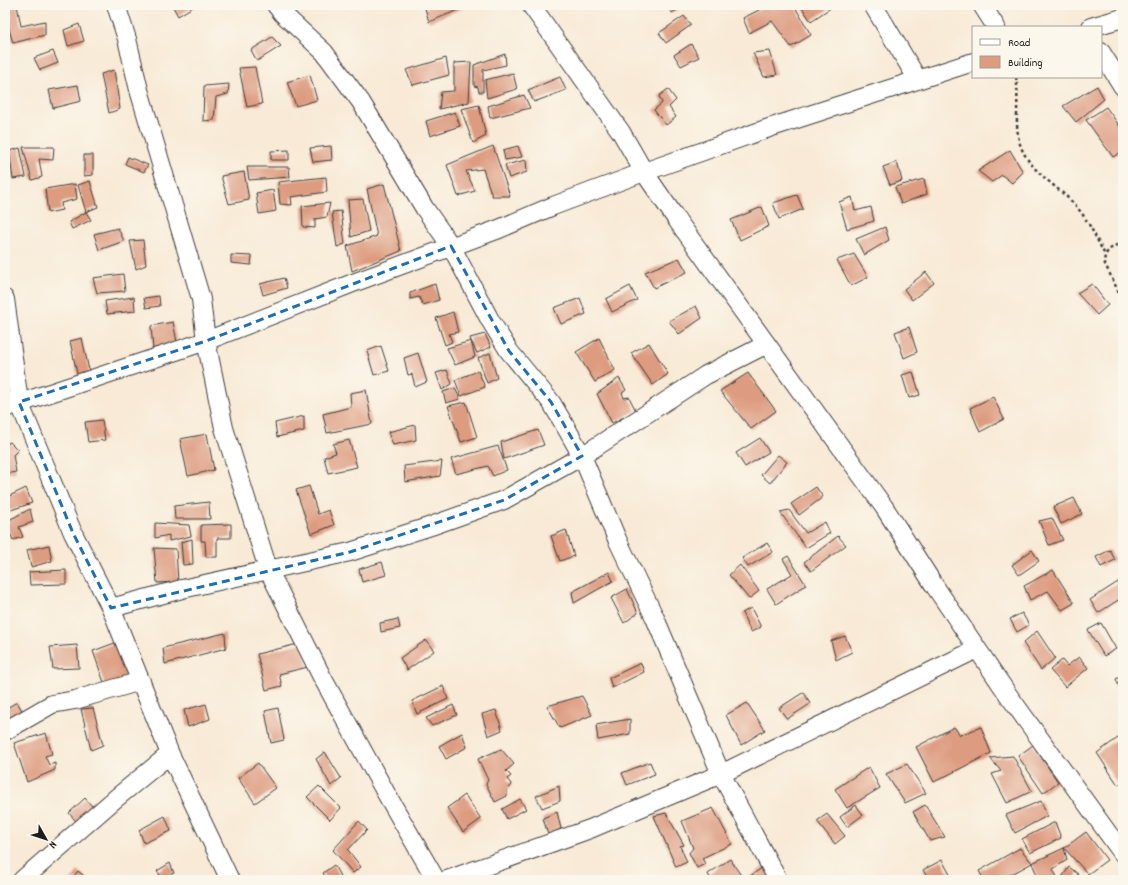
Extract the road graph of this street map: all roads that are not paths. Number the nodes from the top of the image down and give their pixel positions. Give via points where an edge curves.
1 (116, 5) edge
2 (276, 5) edge
3 (531, 5) edge
4 (872, 5) edge
5 (982, 5) edge
6 (1123, 18) edge
7 (995, 26) edge
8 (1095, 26) edge
9 (1102, 54) edge
10 (972, 62) edge
11 (918, 80) junction
12 (1123, 87) edge
13 (644, 172) junction
14 (451, 246) junction
15 (5, 299) edge
16 (206, 341) junction
17 (765, 345) junction
18 (12, 405) edge
19 (582, 456) junction
20 (268, 569) junction
21 (111, 608) junction
22 (977, 649) junction
23 (141, 681) junction
24 (5, 730) edge
25 (170, 754) junction
26 (721, 774) junction
27 (1123, 854) edge
28 (22, 880) edge
29 (230, 880) edge
30 (436, 880) edge
31 (447, 880) edge
32 (778, 880) edge

1 - 16 street via 201,299
2 - 14 street via 324,52 361,102 425,209
3 - 13 street via 621,132
4 - 11 street
5 - 7 street
6 - 8 street
9 - 12 street
10 - 11 street
11 - 13 street
13 - 14 street
13 - 17 street
14 - 16 street
14 - 19 street via 505,345 551,402
15 - 18 street
16 - 18 street
16 - 20 street via 224,428
17 - 19 street via 706,376
17 - 22 street via 884,507
18 - 21 street
19 - 20 street via 504,500 438,524 350,552
19 - 26 street
20 - 21 street
20 - 30 street via 330,690
21 - 23 street
22 - 26 street
22 - 27 street
23 - 24 street via 52,704
23 - 25 street
25 - 28 street
25 - 29 street
26 - 31 street via 590,829
26 - 32 street

